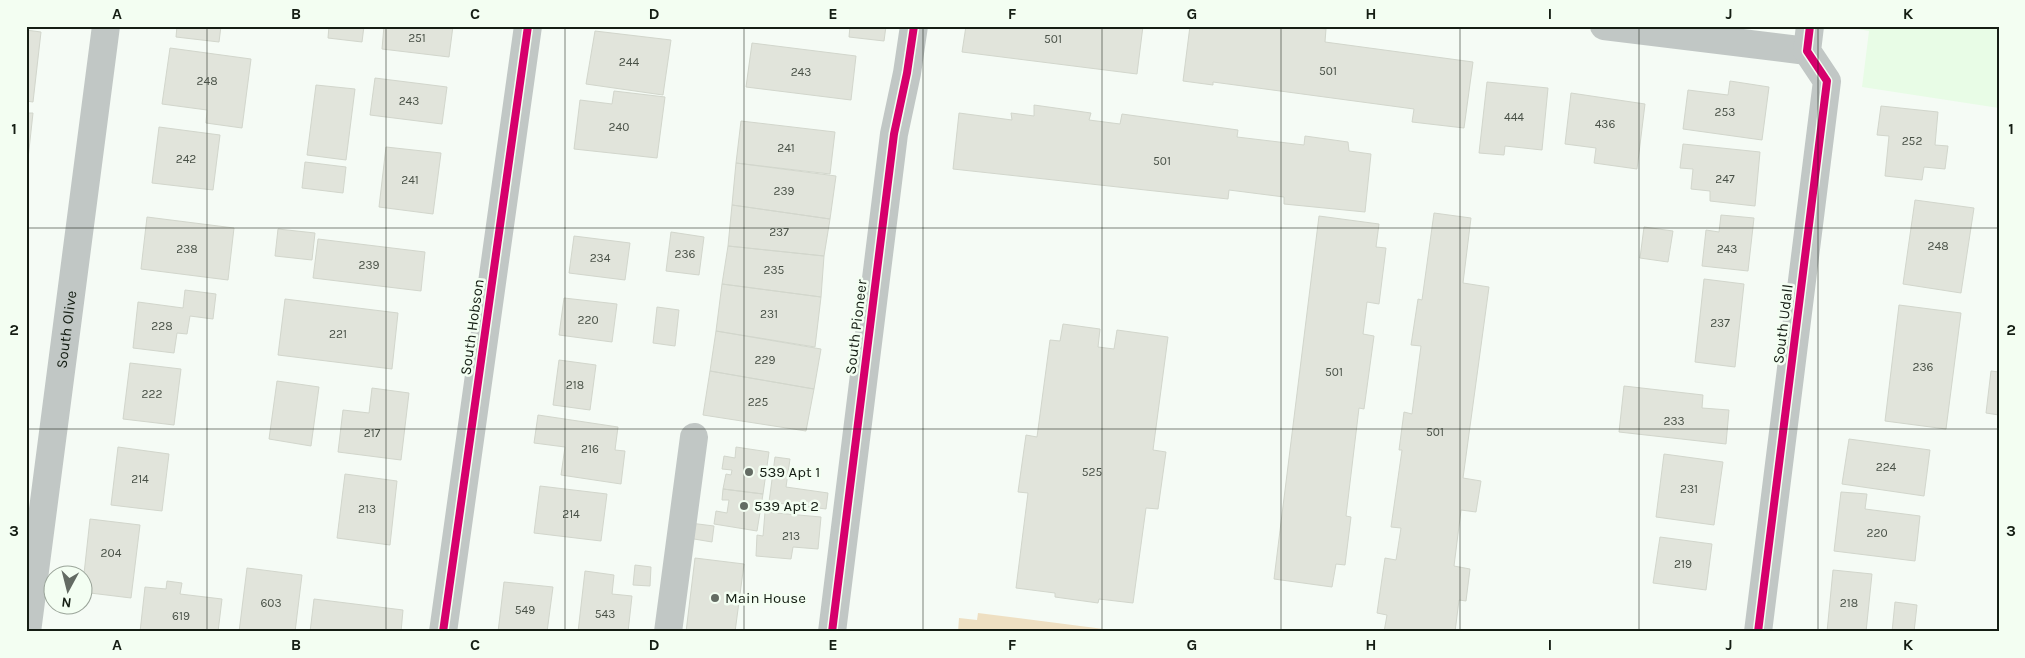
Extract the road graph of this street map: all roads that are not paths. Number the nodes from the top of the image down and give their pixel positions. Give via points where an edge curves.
1 (106, 26) edge
2 (528, 26) edge
3 (914, 26) edge
4 (1604, 26) edge
5 (1808, 38) edge
6 (694, 437) dead end
7 (28, 632) edge
8 (443, 632) edge
9 (668, 632) edge
10 (832, 632) edge
11 (1758, 632) edge

1 - 7 street, South Olive
2 - 8 street, South Hobson
3 - 10 street, South Pioneer via 894,134
4 - 5 street
5 - 11 street, South Udall via 1827,81
6 - 9 street

